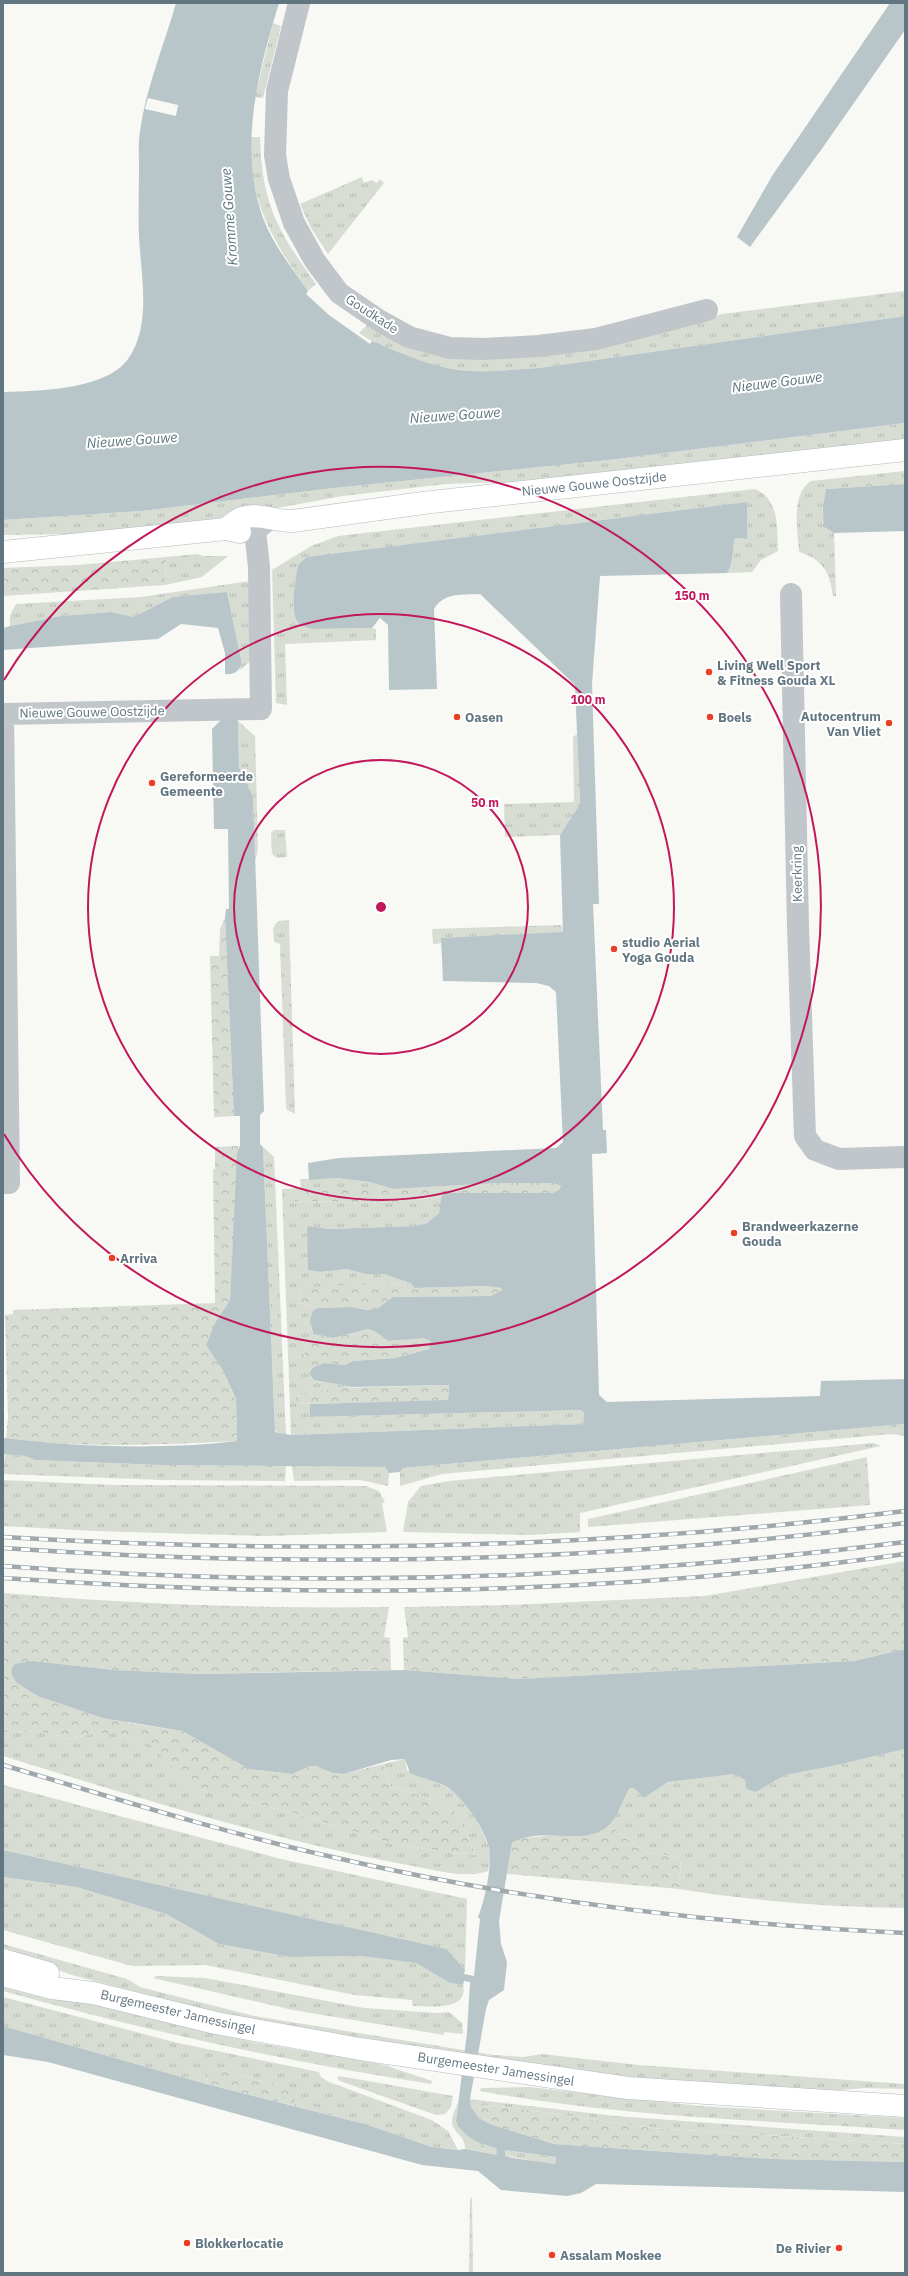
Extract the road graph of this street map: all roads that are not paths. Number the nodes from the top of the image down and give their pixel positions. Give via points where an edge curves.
1 (299, 3) edge
2 (707, 310) dead end
3 (905, 450) edge
4 (270, 524) junction
5 (3, 552) edge
6 (791, 594) dead end
7 (905, 1157) edge
8 (3, 1183) edge
9 (3, 1960) edge
10 (3, 1975) edge
11 (93, 1993) junction
12 (905, 2106) edge

1 - 2 street, Goudkade via 277,91 275,155 279,179 294,223 315,261 339,293 409,338 450,348 484,349 596,340
3 - 4 main road, Nieuwe Gouwe Oostzijde via 423,503
4 - 5 main road, Nieuwe Gouwe Oostzijde via 241,532 226,529
4 - 8 street, Nieuwe Gouwe Oostzijde via 259,567 261,709 3,714 9,1183
6 - 7 street, Keerkring via 797,918 805,1136 815,1150 839,1158
9 - 11 main road, Burgemeester Jamessingel via 10,1960 58,1977
10 - 11 main road, Burgemeester Jamessingel via 52,1988
11 - 12 main road, Burgemeester Jamessingel via 216,2023 360,2049 628,2088

